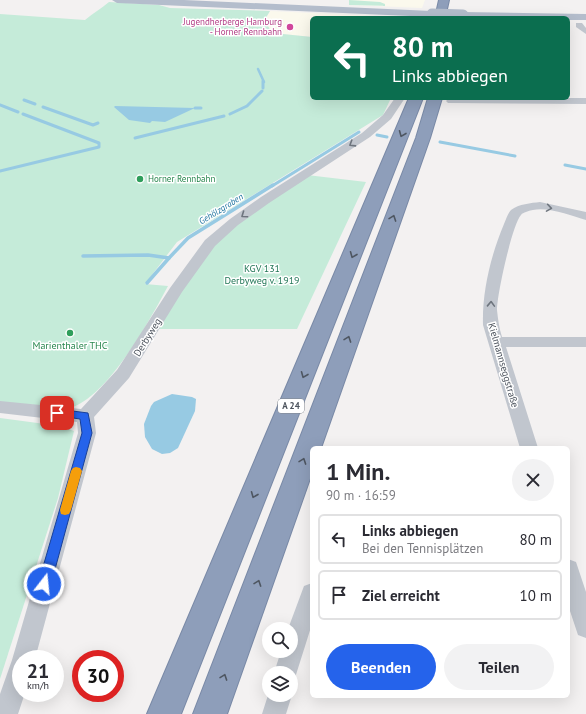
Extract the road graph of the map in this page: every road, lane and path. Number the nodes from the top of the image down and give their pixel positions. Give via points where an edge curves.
1 (117, 0) edge
2 (444, 0) edge
3 (171, 1) edge
4 (455, 6) dead end
5 (420, 16) edge
6 (436, 16) edge
7 (458, 16) edge
8 (570, 20) edge
9 (583, 21) edge
10 (586, 32) edge
11 (399, 100) edge
12 (415, 100) edge
13 (433, 100) edge
14 (451, 101) dead end
15 (586, 101) edge
16 (586, 216) edge
17 (496, 342) junction
18 (586, 342) edge
19 (0, 407) edge
20 (85, 416) junction
21 (528, 446) edge
22 (570, 579) edge
23 (310, 598) edge
24 (586, 627) edge
25 (26, 650) edge
26 (288, 666) edge
27 (12, 695) edge
28 (278, 702) edge
29 (6, 714) edge
30 (164, 714) edge
31 (210, 714) edge
32 (274, 714) edge

1 - 3 main road
2 - 6 highway
3 - 5 main road
4 - 7 highway
5 - 6 main road
6 - 7 main road, bridge
8 - 9 main road
9 - 10 street
11 -> 20 street, Derbyweg via 387,118 366,136 284,187 222,231 199,257 123,374
12 -> 30 highway, A 24
31 -> 13 highway via 423,138
14 - 15 street
17 -> 16 street, Kielmannseggstraße via 491,325 490,301 504,240 515,213 527,207 539,206
17 - 18 street
17 - 21 street, Kielmannseggstraße
19 - 20 street
20 - 25 street via 87,433
22 - 24 street
23 - 26 street
27 - 29 street
28 - 32 street

